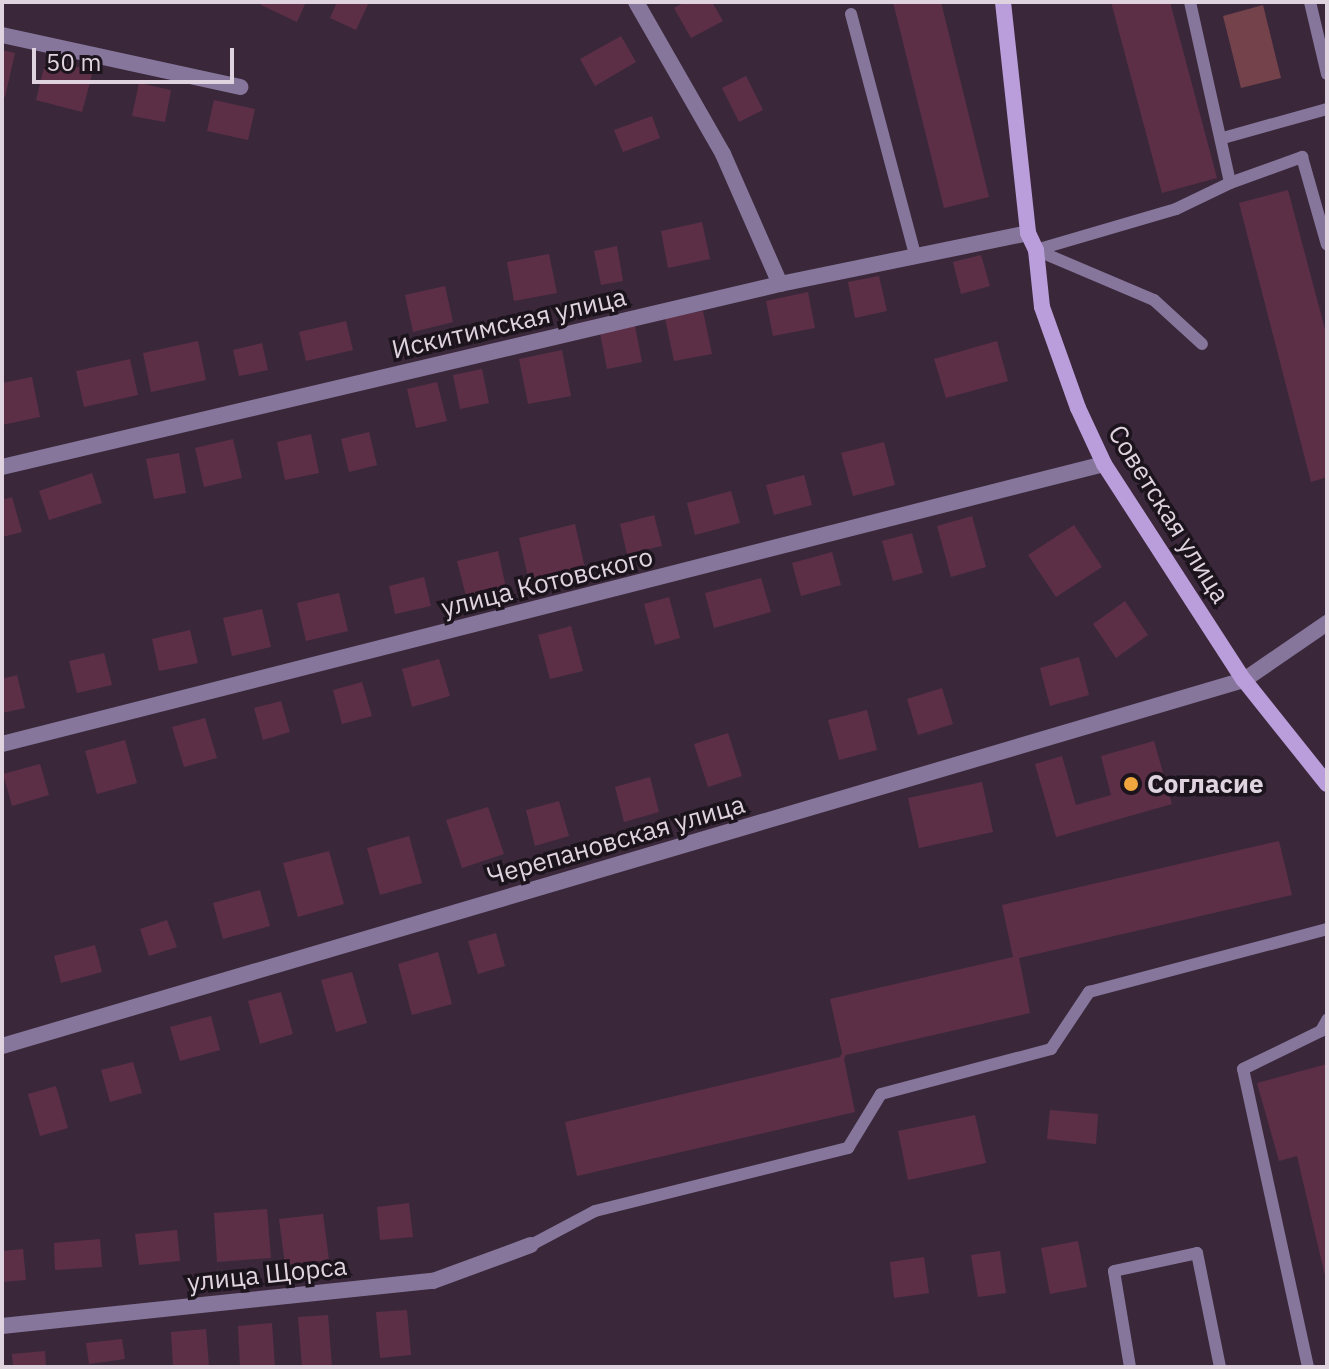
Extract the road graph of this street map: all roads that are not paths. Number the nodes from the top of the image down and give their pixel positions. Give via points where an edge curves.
1 (636, 2) edge
2 (1003, 2) edge
3 (1190, 2) edge
4 (1310, 2) edge
5 (851, 14) dead end
6 (2, 35) edge
7 (1327, 74) edge
8 (240, 87) dead end
9 (1327, 109) edge
10 (1223, 138) junction
11 (1230, 183) junction
12 (1028, 233) junction
13 (1327, 245) edge
14 (1036, 250) junction
15 (915, 255) junction
16 (780, 284) junction
17 (1202, 344) dead end
18 (1104, 464) junction
19 (2, 467) edge
20 (1327, 623) edge
21 (1244, 680) junction
22 (2, 744) edge
23 (1327, 784) edge
24 (1327, 929) edge
25 (1327, 1020) edge
26 (2, 1046) edge
27 (531, 1245) joint
28 (2, 1326) edge
29 (1130, 1367) edge
30 (1220, 1367) edge
31 (1308, 1367) edge

1 - 16 street via 723,154
2 - 12 main road, Советская улица
3 - 10 lane
4 - 7 lane
5 - 15 lane
6 - 8 street
9 - 10 lane
10 - 11 lane
11 - 13 lane via 1302,157
11 - 14 lane via 1176,209
12 - 14 main road, Советская улица
12 - 15 street, Искитимская улица
14 - 17 lane via 1154,300
14 - 18 main road, Советская улица via 1042,307
15 - 16 street, Искитимская улица
16 - 19 street, Искитимская улица
18 - 21 main road, Советская улица
18 - 22 street, улица Котовского
20 - 21 street, Черепановская улица
21 - 23 main road, Советская улица
21 - 26 street, Черепановская улица
24 - 27 lane via 1089,992 1051,1049 881,1094 848,1148 595,1211
25 - 31 lane via 1321,1031 1243,1069
27 - 28 street, улица Щорса via 433,1281
29 - 30 lane via 1114,1271 1197,1253

